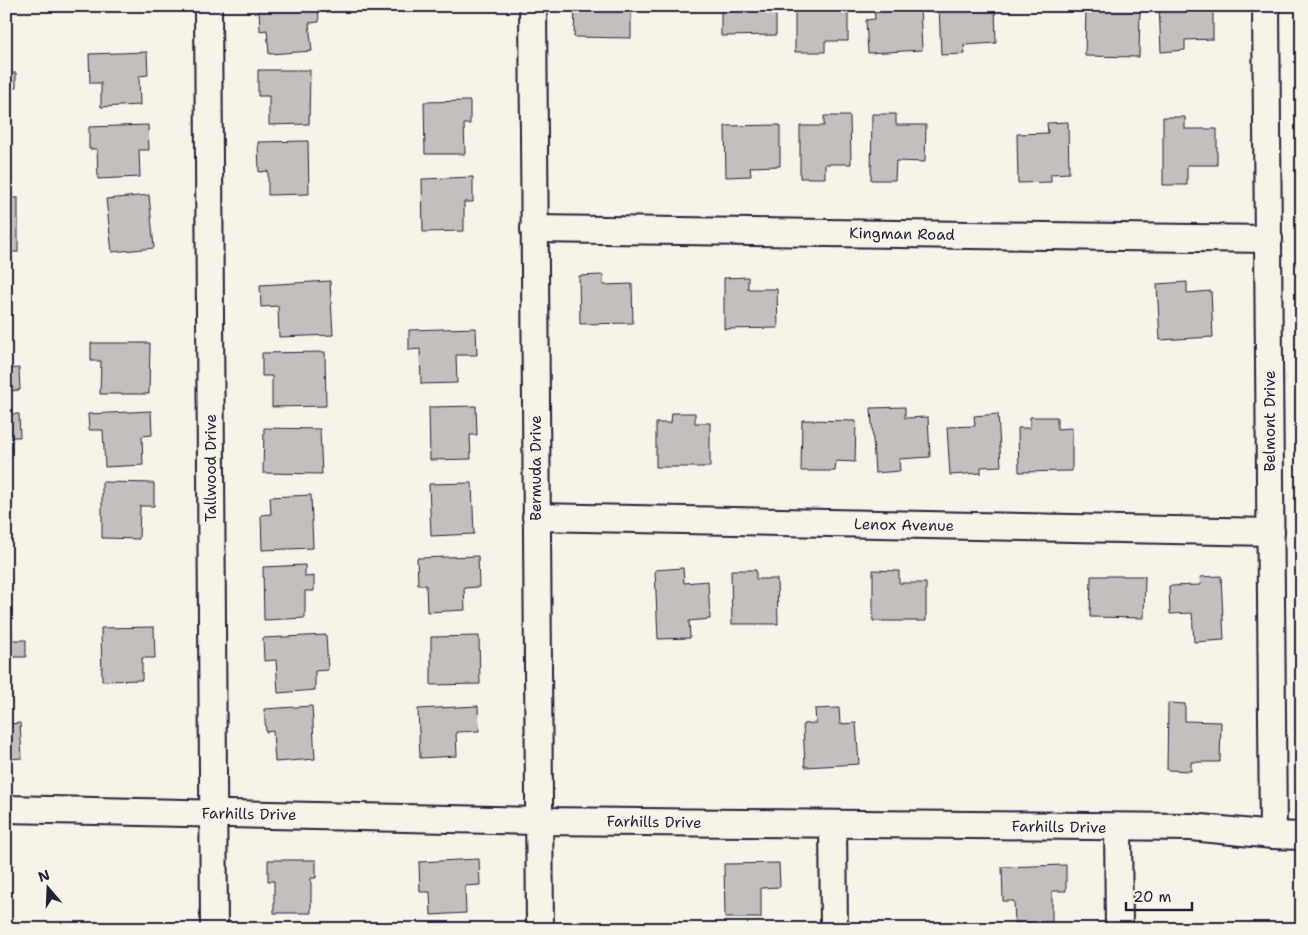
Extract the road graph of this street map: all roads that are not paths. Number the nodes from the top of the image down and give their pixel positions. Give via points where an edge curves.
1 (208, 6) edge
2 (533, 6) edge
3 (1266, 6) edge
4 (534, 229) junction
5 (1269, 239) junction
6 (536, 518) junction
7 (1271, 532) junction
8 (6, 809) edge
9 (212, 814) junction
10 (538, 820) junction
11 (833, 824) junction
12 (1118, 827) junction
13 (1273, 835) junction
14 (1302, 836) edge
15 (214, 929) edge
16 (540, 929) edge
17 (834, 929) edge
18 (1119, 929) edge

1 - 9 street, Tallwood Drive
2 - 4 street, Bermuda Drive
3 - 5 street, Belmont Drive
4 - 5 street, Kingman Road
4 - 6 street, Bermuda Drive
5 - 7 street, Belmont Drive
6 - 7 street, Lenox Avenue
6 - 10 street, Bermuda Drive
7 - 13 street, Belmont Drive
8 - 9 street, Farhills Drive
9 - 10 street, Farhills Drive
9 - 15 street, Tallwood Drive
10 - 11 street, Farhills Drive
10 - 16 street, Bermuda Drive
11 - 12 street, Farhills Drive
11 - 17 street
12 - 13 street, Farhills Drive via 1191,827
12 - 18 street
13 - 14 street, Farhills Drive

